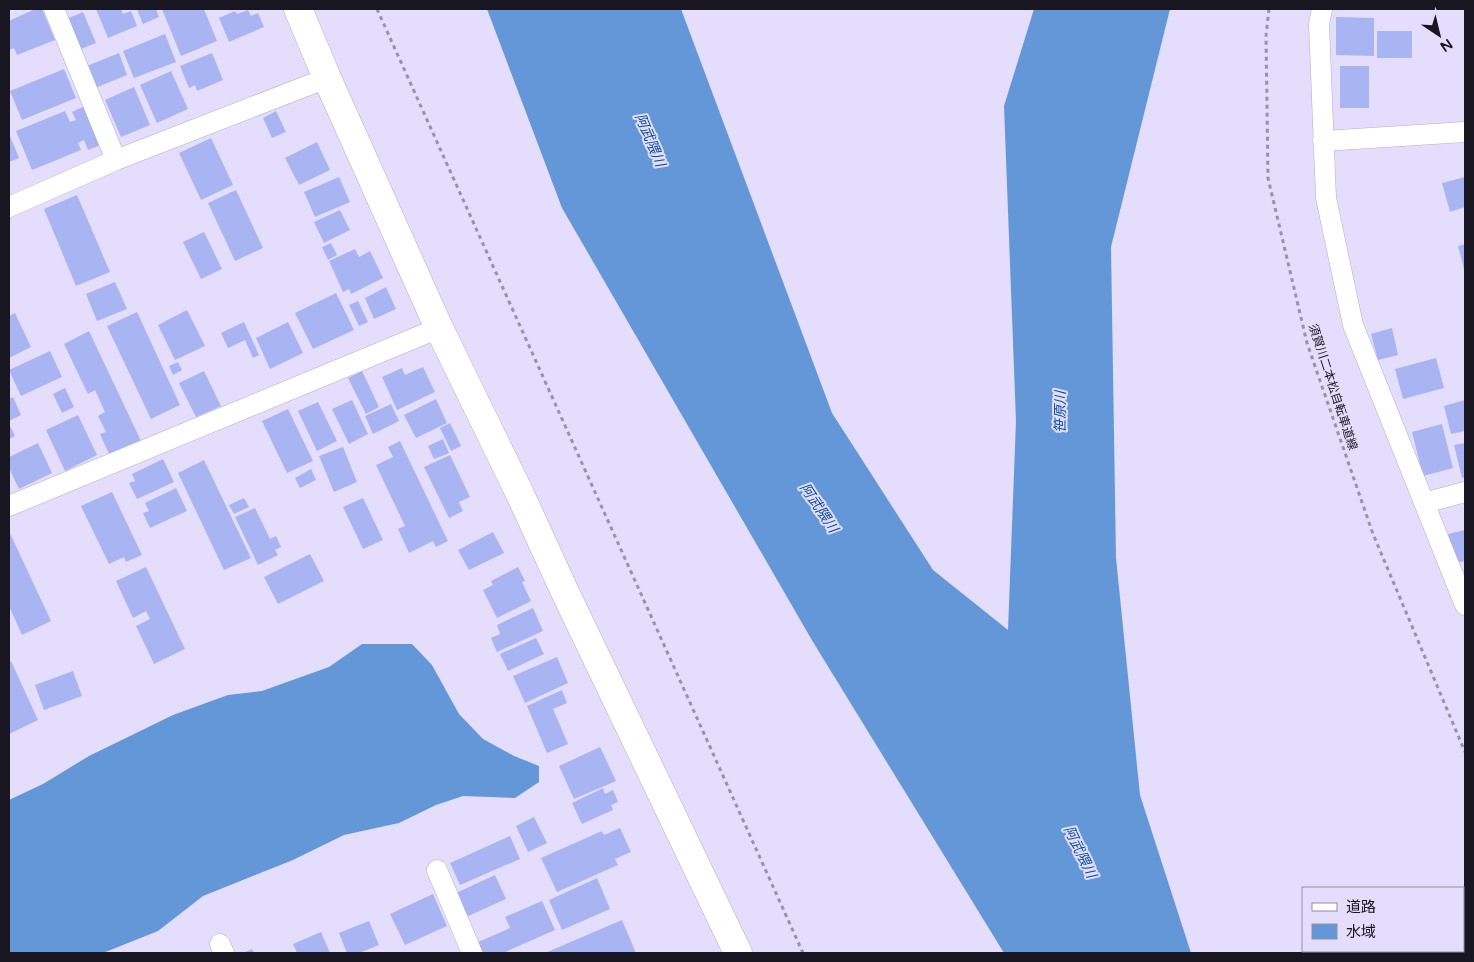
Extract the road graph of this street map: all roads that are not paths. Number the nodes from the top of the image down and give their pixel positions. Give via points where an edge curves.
1 (54, 9) edge
2 (298, 9) edge
3 (1322, 9) edge
4 (327, 78) junction
5 (1465, 132) edge
6 (1323, 141) junction
7 (116, 160) junction
8 (9, 207) edge
9 (440, 328) junction
10 (1465, 492) edge
11 (1424, 503) junction
12 (9, 506) edge
13 (1465, 605) edge
14 (436, 870) dead end
15 (472, 953) edge
16 (738, 953) edge

1 - 7 street
2 - 4 street
3 - 6 street via 1319,24
4 - 7 street
4 - 9 street
5 - 6 street
6 - 11 street via 1326,198 1353,325
7 - 8 street
9 - 12 street
9 - 16 street
10 - 11 street
11 - 13 street
14 - 15 street

